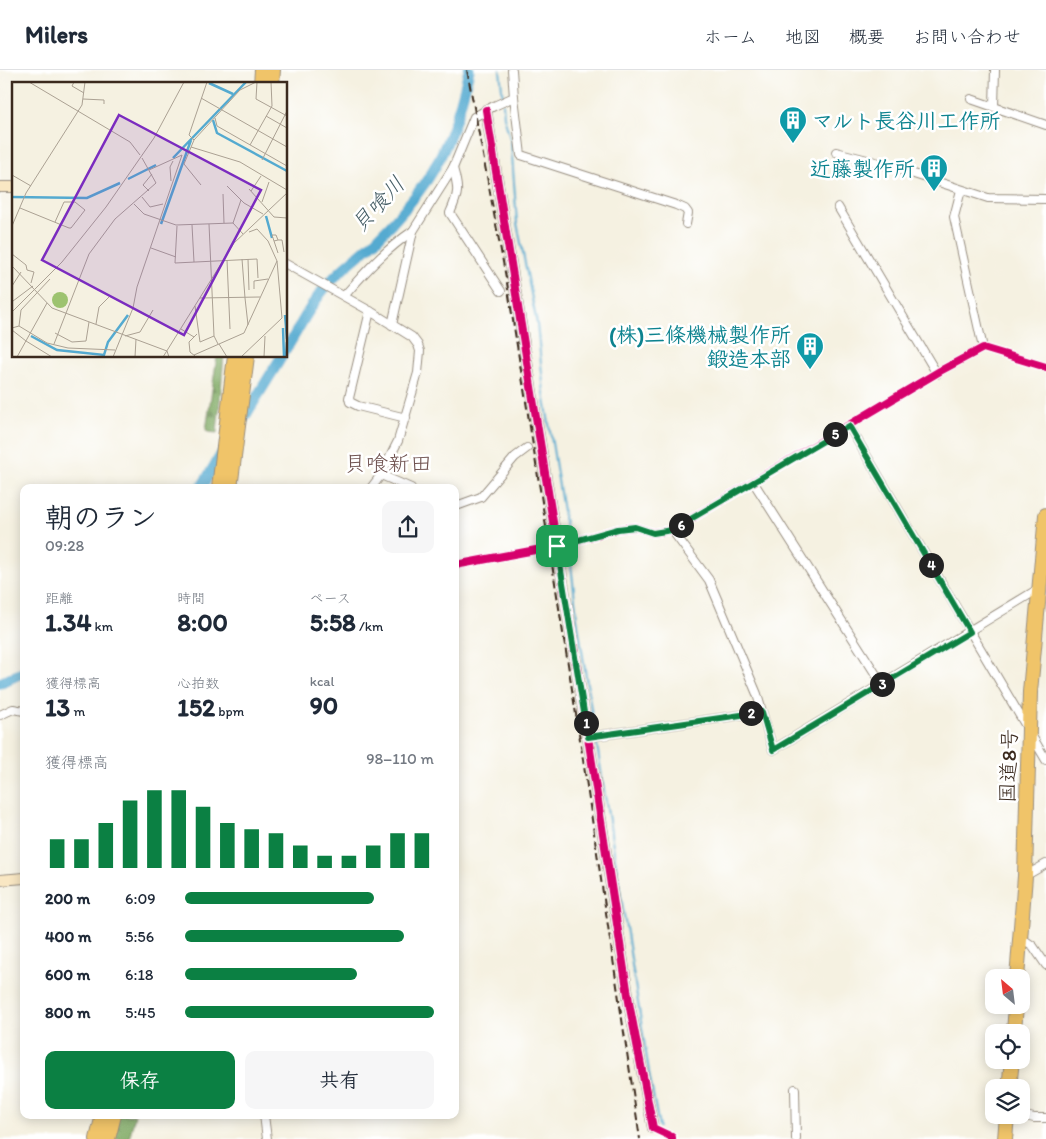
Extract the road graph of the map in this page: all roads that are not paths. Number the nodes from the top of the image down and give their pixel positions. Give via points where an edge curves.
1 (512, 70) edge
2 (994, 70) edge
3 (511, 98) junction
4 (971, 99) dead end
5 (994, 107) junction
6 (490, 108) junction
7 (1046, 125) edge
8 (836, 152) dead end
9 (453, 168) junction
10 (961, 190) junction
11 (1046, 198) edge
12 (838, 208) dead end
13 (686, 224) dead end
14 (413, 231) junction
15 (288, 265) edge
16 (501, 292) dead end
17 (343, 295) junction
18 (370, 310) junction
19 (392, 325) junction
20 (983, 348) junction
21 (242, 359) edge
22 (1046, 367) edge
23 (937, 374) junction
24 (406, 418) junction
25 (849, 426) junction
26 (527, 448) dead end
27 (381, 475) junction
28 (754, 483) junction
29 (220, 484) edge
30 (230, 484) edge
31 (374, 484) edge
32 (402, 484) edge
33 (459, 505) edge
34 (1046, 515) edge
35 (672, 530) junction
36 (1046, 533) edge
37 (557, 546) junction
38 (1042, 556) junction
39 (459, 564) edge
40 (1042, 587) edge
41 (970, 632) junction
42 (882, 684) junction
43 (20, 710) edge
44 (762, 712) junction
45 (0, 715) edge
46 (1029, 732) junction
47 (590, 736) junction
48 (1046, 760) edge
49 (1046, 864) edge
50 (1025, 876) junction
51 (20, 878) edge
52 (0, 880) edge
53 (1020, 937) junction
54 (1046, 965) edge
55 (1018, 969) edge
56 (795, 1089) dead end
57 (1030, 1117) edge
58 (1046, 1118) edge
59 (102, 1119) edge
60 (113, 1119) edge
61 (264, 1119) edge
62 (1006, 1124) edge
63 (653, 1128) joint
64 (669, 1137) edge
65 (97, 1139) edge
66 (108, 1139) edge
67 (267, 1139) edge
68 (796, 1139) edge
69 (1005, 1139) edge

1 - 3 street
2 - 5 street
3 - 6 street
3 - 13 street via 521,155 676,205 688,213
4 - 5 street
5 - 7 street
6 - 9 street via 474,117
6 - 37 street
8 - 10 street
9 - 14 street
9 - 16 street via 458,195 450,214
10 - 11 street via 988,198
10 - 20 street via 954,217
12 - 23 street
14 - 17 street via 370,266
14 - 19 street
15 - 17 street
17 - 18 street
18 - 19 street
18 - 24 street via 350,402
19 - 24 street via 412,337 420,351 418,373
20 - 22 street
20 - 23 street
21 - 29 highway via 232,384
21 - 30 highway
23 - 25 street
24 - 27 street
25 - 28 street
25 - 41 street
26 - 33 street via 481,497
27 - 31 street
27 - 32 street
28 - 35 street
28 - 42 street
34 - 38 highway, 国道8号
35 - 37 street via 653,533 635,527 618,529
35 - 44 street via 709,580
36 - 38 highway, 国道8号
37 - 39 street
37 - 47 street
38 - 40 highway, 国道8号
40 - 41 street
40 - 46 highway, 国道8号
41 - 42 street
41 - 46 street
42 - 44 street via 773,750
43 - 45 street via 13,709
44 - 47 street
46 - 48 street
46 - 50 highway, 国道8号
47 - 63 street via 630,1008
49 - 50 street
50 - 53 highway, 国道8号
51 - 52 street
53 - 54 street via 1033,946
53 - 55 highway, 国道8号
56 - 68 street
57 - 58 street
59 - 65 highway
60 - 66 highway
61 - 67 street
62 - 69 highway
63 - 64 street

